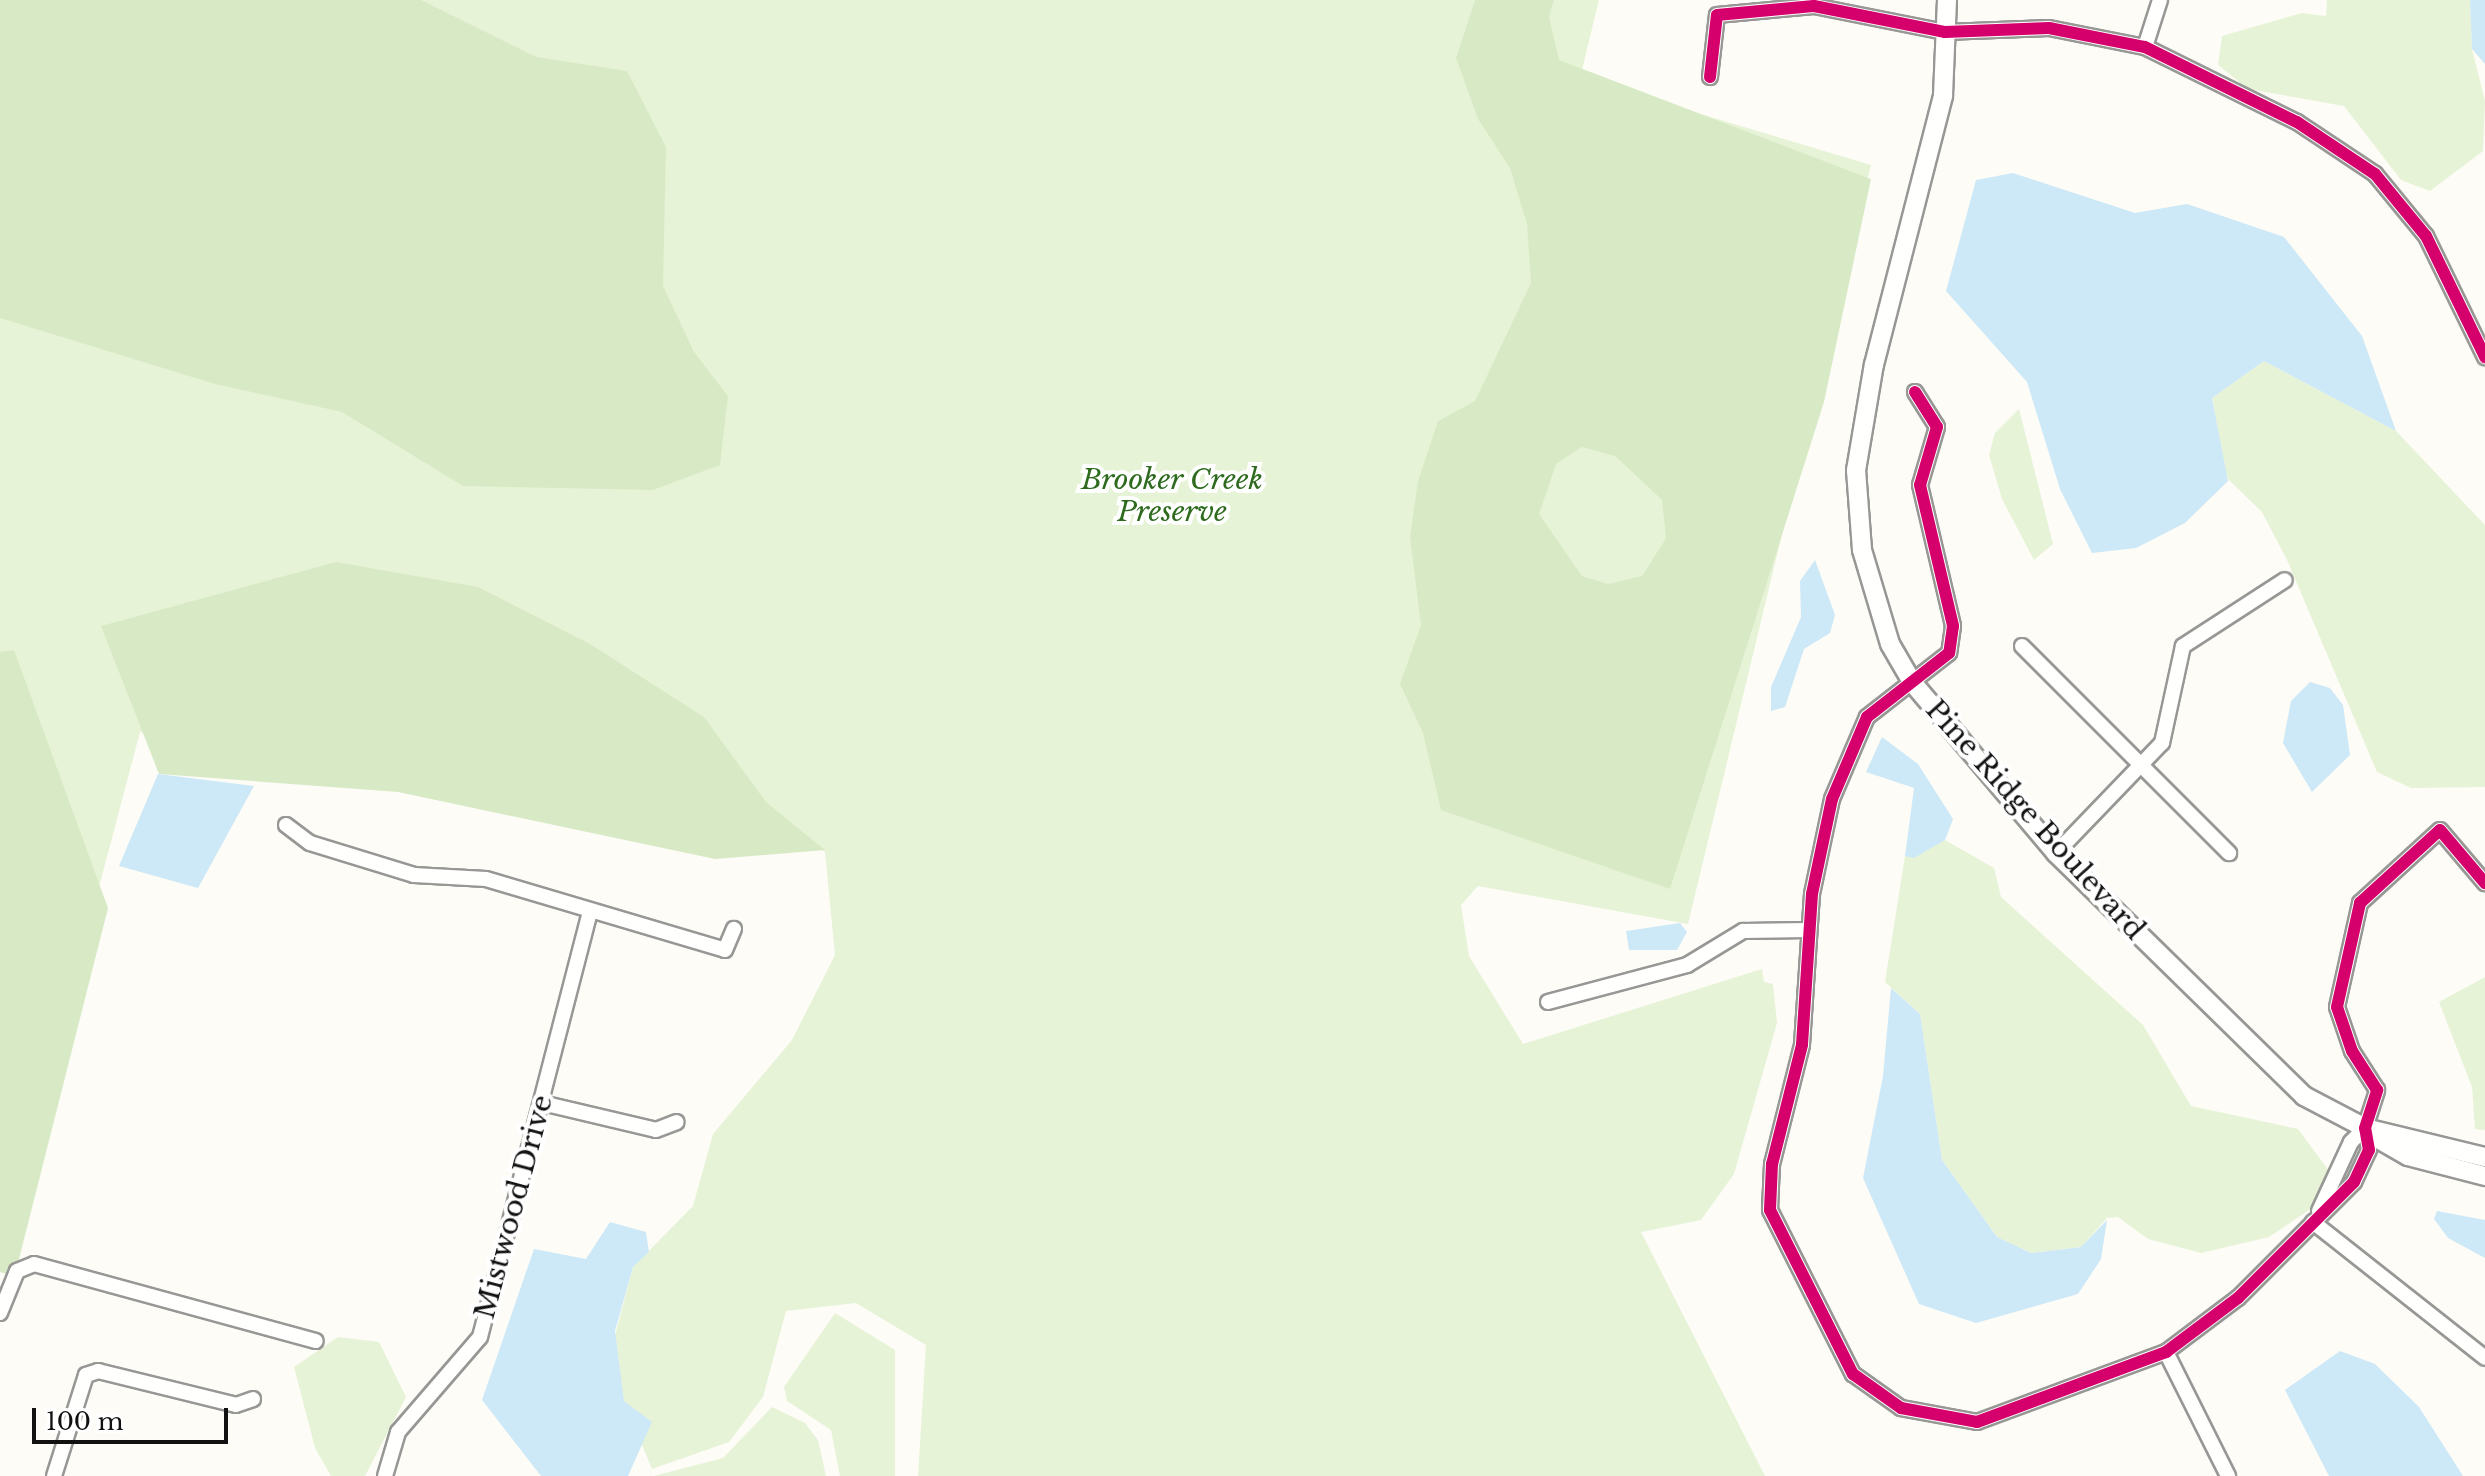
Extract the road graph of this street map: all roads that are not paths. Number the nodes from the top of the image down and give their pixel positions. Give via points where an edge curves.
1 (1947, 0) edge
2 (2160, 0) edge
3 (1945, 32) junction
4 (2145, 47) junction
5 (1710, 77) dead end
6 (2485, 357) edge
7 (1915, 392) dead end
8 (2285, 580) dead end
9 (2022, 646) dead end
10 (1912, 682) junction
11 (2142, 767) junction
12 (286, 825) dead end
13 (2056, 853) junction
14 (2229, 853) dead end
15 (2485, 883) edge
16 (590, 911) junction
17 (734, 929) dead end
18 (1808, 930) junction
19 (1548, 1002) dead end
20 (542, 1103) junction
21 (677, 1122) dead end
22 (2365, 1128) junction
23 (2485, 1157) edge
24 (2485, 1176) edge
25 (2313, 1222) junction
26 (0, 1313) edge
27 (316, 1341) dead end
28 (2166, 1352) junction
29 (2485, 1358) edge
30 (253, 1399) dead end
31 (54, 1476) edge
32 (385, 1476) edge
33 (2228, 1476) edge

1 - 3 street, Pine Ridge Boulevard
2 - 4 street
3 - 4 street via 2049,28
3 - 5 street via 1814,6 1717,15
3 - 10 street, Pine Ridge Boulevard via 1943,96 1874,364 1856,470 1870,583 1890,644
4 - 6 street via 2297,122 2375,174 2426,236
7 - 10 street via 1937,427 1920,485 1953,626 1949,653
8 - 11 street via 2183,646 2162,743
9 - 11 street
10 - 13 street, Pine Ridge Boulevard
10 - 18 street via 1858,730 1817,855
11 - 13 street
11 - 14 street
12 - 16 street via 310,843 414,875 486,879
13 - 22 street, Pine Ridge Boulevard via 2236,1037 2304,1096
15 - 22 street via 2440,830 2360,903 2337,1007 2377,1090
16 - 17 street via 725,950
16 - 20 street, Mistwood Drive
18 - 19 street via 1743,931 1687,965
18 - 28 street via 1802,1045 1772,1164 1770,1210 1853,1374 1901,1408 1977,1422
20 - 21 street via 656,1130
20 - 32 street, Mistwood Drive via 480,1337 398,1432
22 - 23 street, Pine Ridge Boulevard
22 - 24 street, Pine Ridge Boulevard via 2408,1156
22 - 25 street via 2369,1150 2354,1182
25 - 28 street via 2238,1298
25 - 29 street
26 - 27 street via 17,1271 34,1264
28 - 33 street
30 - 31 street via 236,1405 98,1371 86,1375

